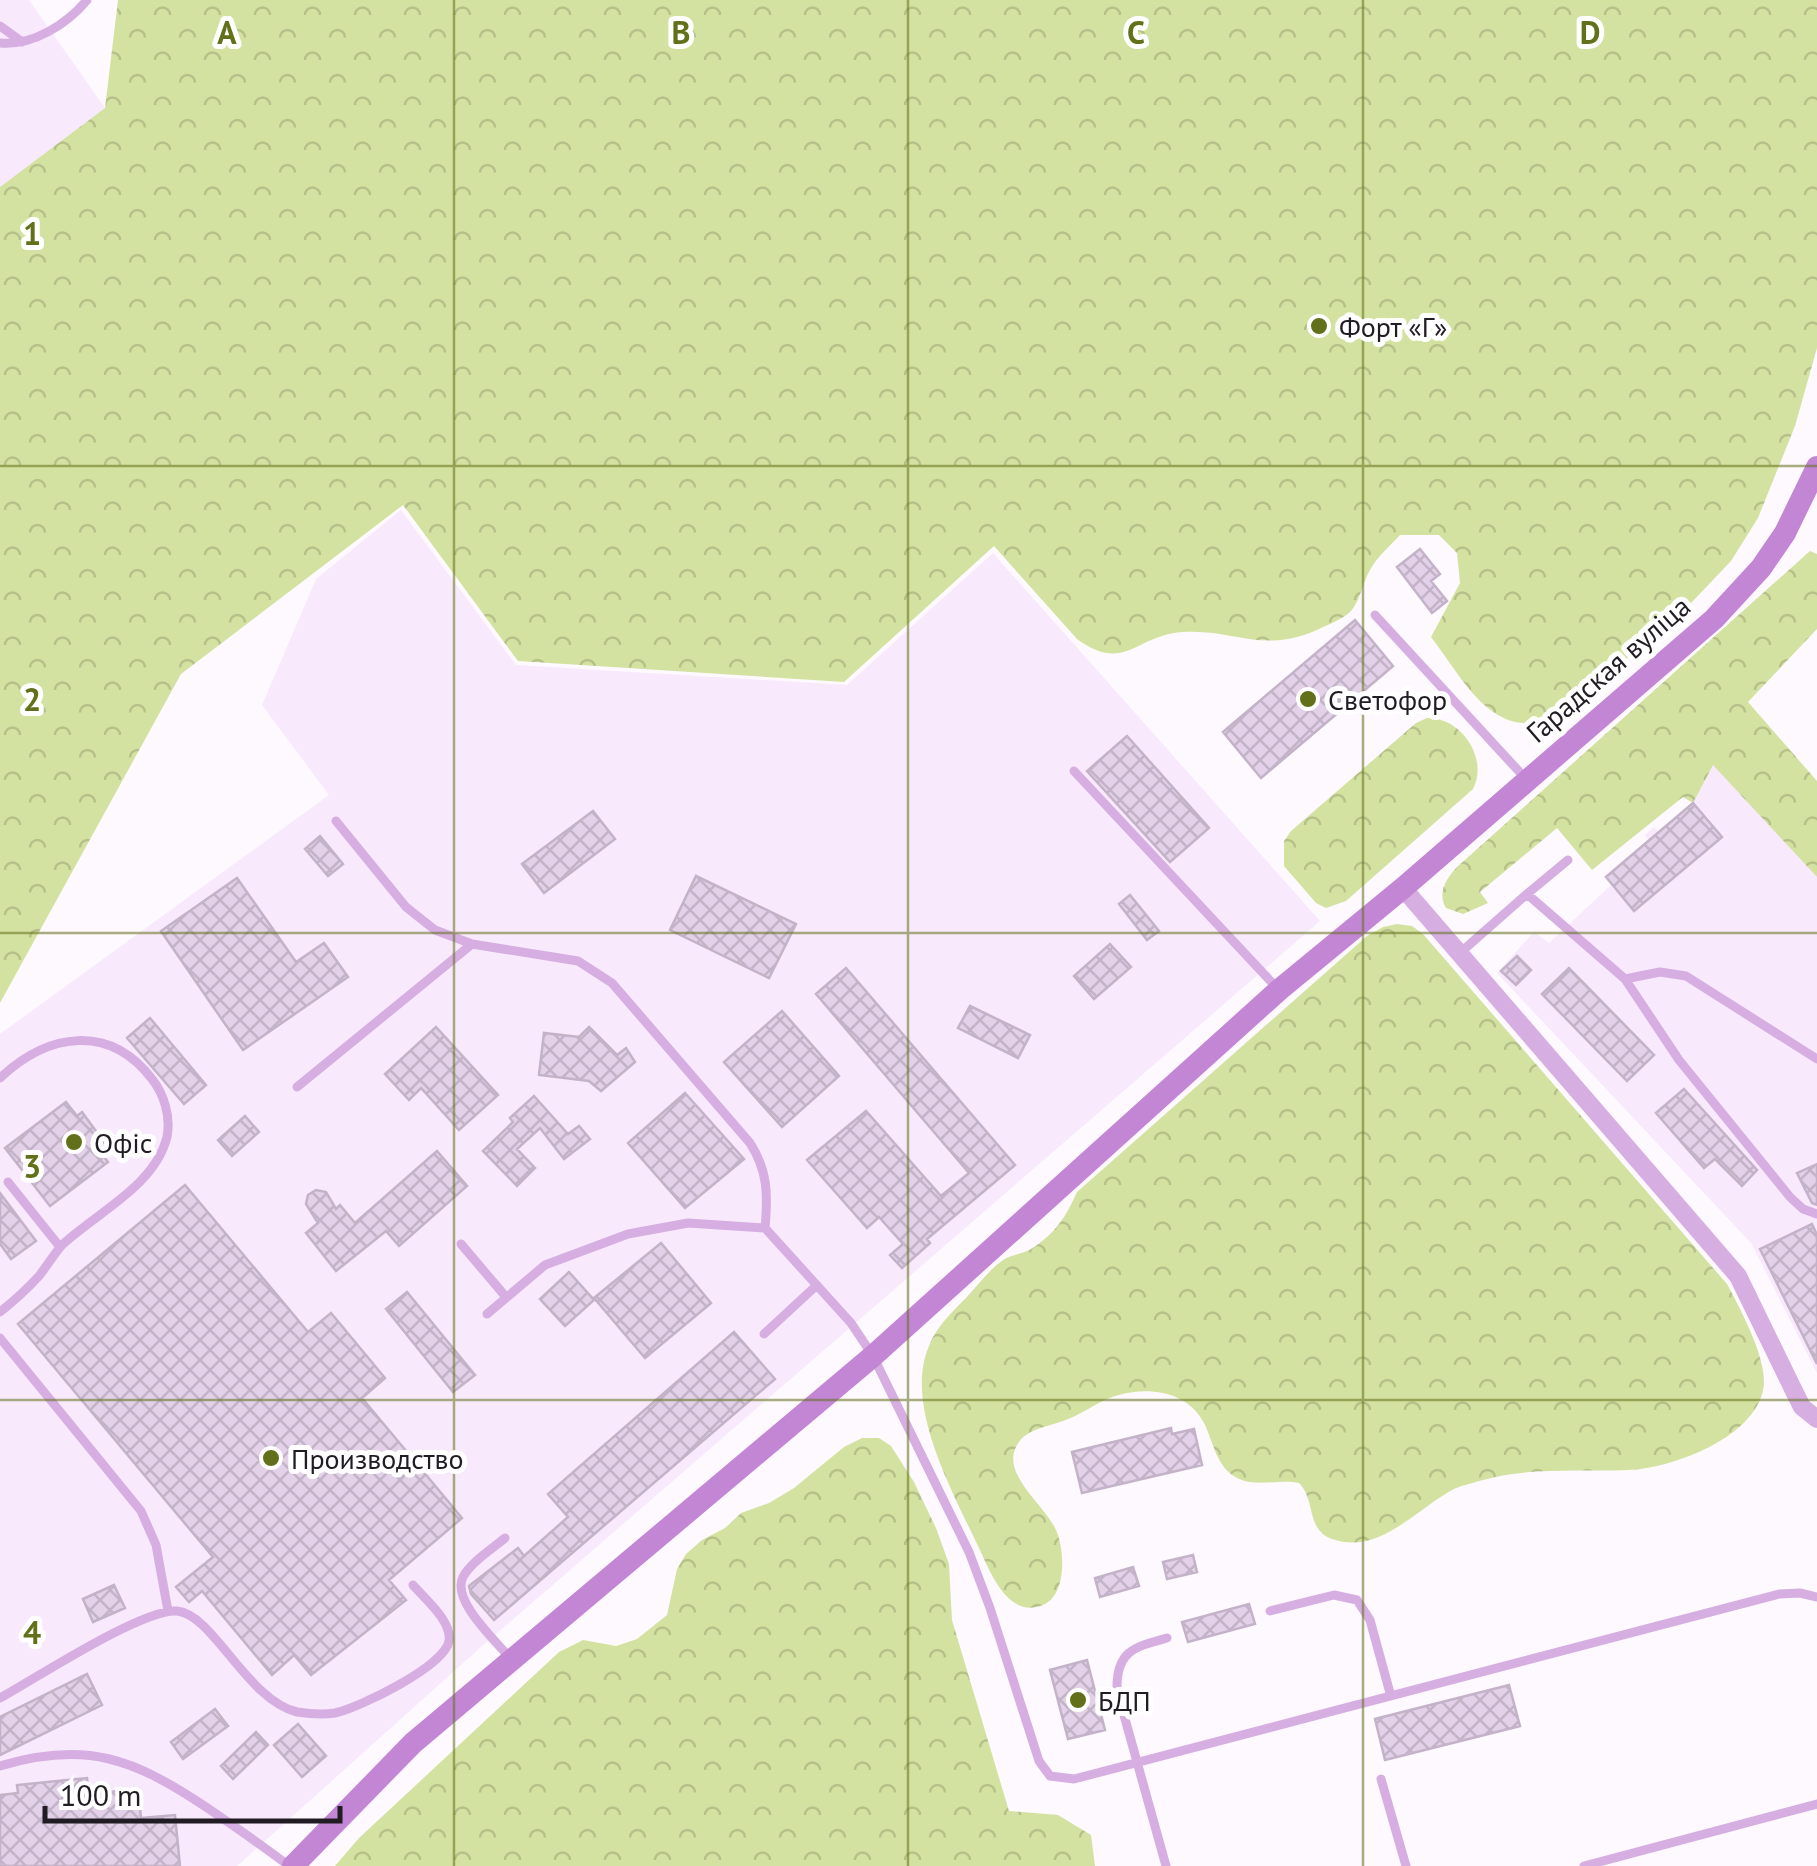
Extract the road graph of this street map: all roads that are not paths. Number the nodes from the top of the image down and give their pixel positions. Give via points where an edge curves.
1 (87, 0) edge
2 (0, 26) edge
3 (22, 42) junction
4 (0, 43) edge
5 (1817, 467) edge
6 (1809, 508) edge
7 (1375, 615) dead end
8 (1074, 771) dead end
9 (1526, 780) junction
10 (336, 820) dead end
11 (1568, 860) dead end
12 (1402, 888) junction
13 (1527, 894) junction
14 (472, 944) junction
15 (1461, 952) junction
16 (1625, 979) junction
17 (1279, 990) junction
18 (1817, 1060) edge
19 (0, 1078) edge
20 (296, 1087) dead end
21 (8, 1182) dead end
22 (1817, 1214) edge
23 (765, 1228) junction
24 (461, 1244) dead end
25 (60, 1247) junction
26 (817, 1285) junction
27 (506, 1297) junction
28 (0, 1312) edge
29 (487, 1314) dead end
30 (764, 1334) dead end
31 (0, 1338) edge
32 (873, 1356) junction
33 (1817, 1419) edge
34 (505, 1538) dead end
35 (413, 1585) dead end
36 (1817, 1597) edge
37 (168, 1611) junction
38 (1270, 1611) dead end
39 (1167, 1638) dead end
40 (512, 1660) junction
41 (1390, 1694) junction
42 (0, 1698) edge
43 (1137, 1762) junction
44 (0, 1766) edge
45 (1381, 1778) dead end
46 (1817, 1804) edge
47 (291, 1866) edge
48 (1166, 1866) edge
49 (1406, 1866) edge
50 (1584, 1866) edge

1 - 3 lane via 63,22
2 - 3 lane
3 - 4 lane
5 - 6 main road, Гарадская вуліца
6 - 9 main road, Гарадская вуліца via 1714,618
7 - 9 lane
8 - 17 lane
9 - 12 main road, Гарадская вуліца
10 - 14 lane via 419,920
11 - 13 lane
12 - 15 street
12 - 17 main road, Гарадская вуліца
13 - 15 lane
13 - 16 lane
14 - 20 lane
14 - 23 lane via 578,962 612,982 759,1156 767,1186
15 - 33 street via 1738,1276 1792,1390
16 - 18 lane via 1660,972 1686,976
16 - 22 lane via 1693,1078 1790,1197
17 - 32 main road, Гарадская вуліца
19 - 25 lane via 62,1042 101,1042 133,1058 164,1101 166,1137 153,1165
21 - 25 lane
23 - 26 lane
23 - 27 lane via 648,1228 545,1264
24 - 27 lane
25 - 28 lane
26 - 30 lane
26 - 32 lane
27 - 29 lane
31 - 37 lane via 140,1511 156,1545
32 - 40 main road, Гарадская вуліца
32 - 43 lane via 980,1581 1043,1769 1066,1780
34 - 40 lane via 464,1574 460,1588
35 - 37 lane via 448,1630 442,1655 370,1700 326,1714 276,1704 194,1617
36 - 41 lane via 1779,1594
37 - 42 lane
38 - 41 lane via 1334,1594 1356,1600 1370,1620
39 - 43 lane via 1136,1648 1119,1666 1117,1690
40 - 47 main road, Гарадская вуліца via 413,1743
41 - 43 lane
43 - 48 lane
44 - 47 lane via 59,1755 127,1762
45 - 49 lane
46 - 50 lane

